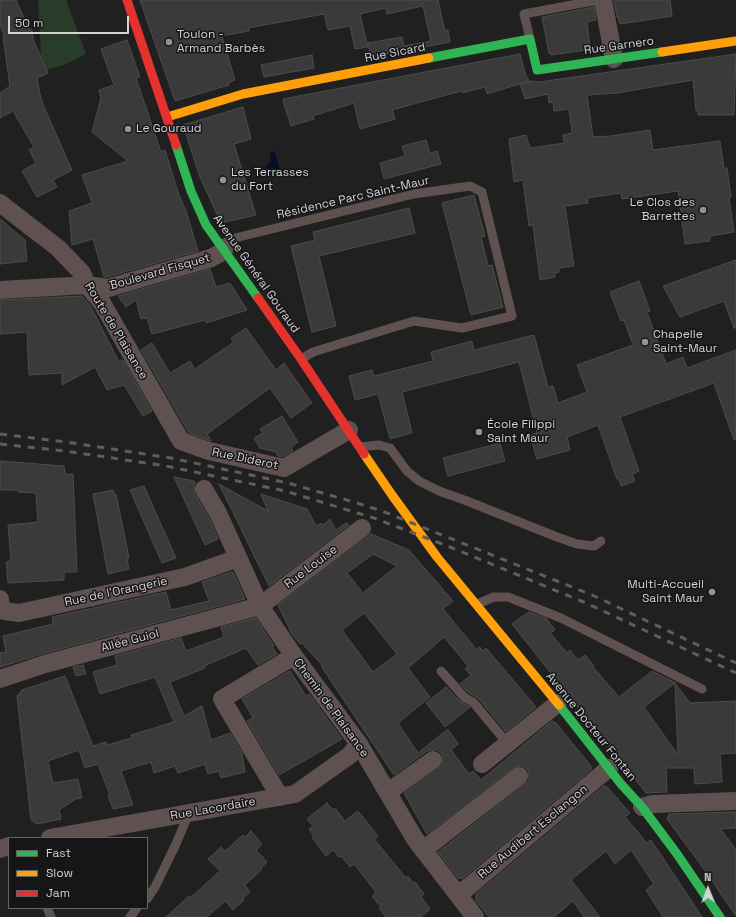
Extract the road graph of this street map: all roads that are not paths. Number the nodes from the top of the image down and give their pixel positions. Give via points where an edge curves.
1 (127, 0) edge
2 (598, 0) edge
3 (603, 0) edge
4 (530, 39) junction
5 (736, 41) edge
6 (614, 58) junction
7 (167, 117) junction
8 (0, 203) edge
9 (222, 248) junction
10 (87, 284) junction
11 (0, 290) edge
12 (301, 359) junction
13 (349, 430) junction
14 (181, 441) joint
15 (360, 447) junction
16 (204, 489) dead end
17 (362, 528) dead end
18 (602, 541) dead end
19 (438, 556) joint
20 (238, 558) junction
21 (0, 599) edge
22 (477, 604) junction
23 (260, 606) junction
24 (294, 656) junction
25 (441, 671) dead end
26 (0, 679) edge
27 (702, 689) dead end
28 (558, 703) junction
29 (359, 744) junction
30 (508, 744) junction
31 (433, 760) dead end
32 (482, 764) dead end
33 (609, 768) junction
34 (519, 776) dead end
35 (388, 792) junction
36 (280, 797) junction
37 (736, 801) edge
38 (642, 807) junction
39 (189, 813) junction
40 (56, 837) edge
41 (424, 850) junction
42 (456, 893) junction
43 (148, 898) edge
44 (136, 909) edge
45 (130, 917) edge
46 (475, 917) edge
47 (720, 917) edge

1 - 7 main road, Avenue Général Gouraud
2 - 4 lane via 524,14
3 - 6 street
4 - 6 main road, Rue Garnero via 537,70
4 - 7 main road, Rue Sicard via 243,94
5 - 6 main road, Rue Garnero
7 - 9 main road, Avenue Général Gouraud via 191,191 206,225
8 - 10 street, Route de Plaisance via 58,248 82,273
9 - 10 street, Boulevard Fisquet via 211,258 108,288
9 - 12 main road, Avenue Général Gouraud
9 - 12 lane, Résidence Parc Saint-Maur via 235,238 414,194 470,186 482,192 512,316 462,328 414,321 313,352
10 - 11 street, Boulevard Fisquet
10 - 14 street, Route de Plaisance via 102,303
12 - 13 main road, Avenue Général Gouraud
13 - 14 street, Rue Diderot via 284,468 208,451
13 - 15 main road, Avenue Général Gouraud
15 - 18 lane via 379,445 390,448 419,481 439,492 577,544 594,546
15 - 19 main road, Avenue Général Gouraud
16 - 20 street, Chemin de Plaisance via 218,512
17 - 23 street, Rue Louise
19 - 22 main road, Avenue Docteur Fontan
20 - 21 street, Rue de l'Orangerie via 185,577 19,613 4,611
20 - 23 street, Chemin de Plaisance
22 - 27 lane via 499,596 514,600 561,618
22 - 28 main road, Avenue Docteur Fontan
23 - 24 street, Chemin de Plaisance
23 - 26 street, Allée Guiol via 45,664
24 - 29 street, Chemin de Plaisance
24 - 36 street via 222,700
25 - 30 lane via 465,698 473,702
28 - 30 street
28 - 33 main road, Avenue Docteur Fontan
29 - 35 street, Chemin de Plaisance
29 - 36 street, Rue Lacordaire via 350,755 295,794
30 - 32 street
31 - 35 street
33 - 38 main road, Avenue Docteur Fontan
33 - 42 street, Rue Audibert Esclangon via 466,889
34 - 41 street
35 - 41 street, Chemin de Plaisance
36 - 39 street, Rue Lacordaire
37 - 38 street via 652,804
38 - 47 main road, Avenue Docteur Fontan
39 - 40 street, Rue Lacordaire
39 - 43 lane
41 - 42 street, Chemin de Plaisance
42 - 46 street, Chemin de Plaisance
44 - 45 lane

